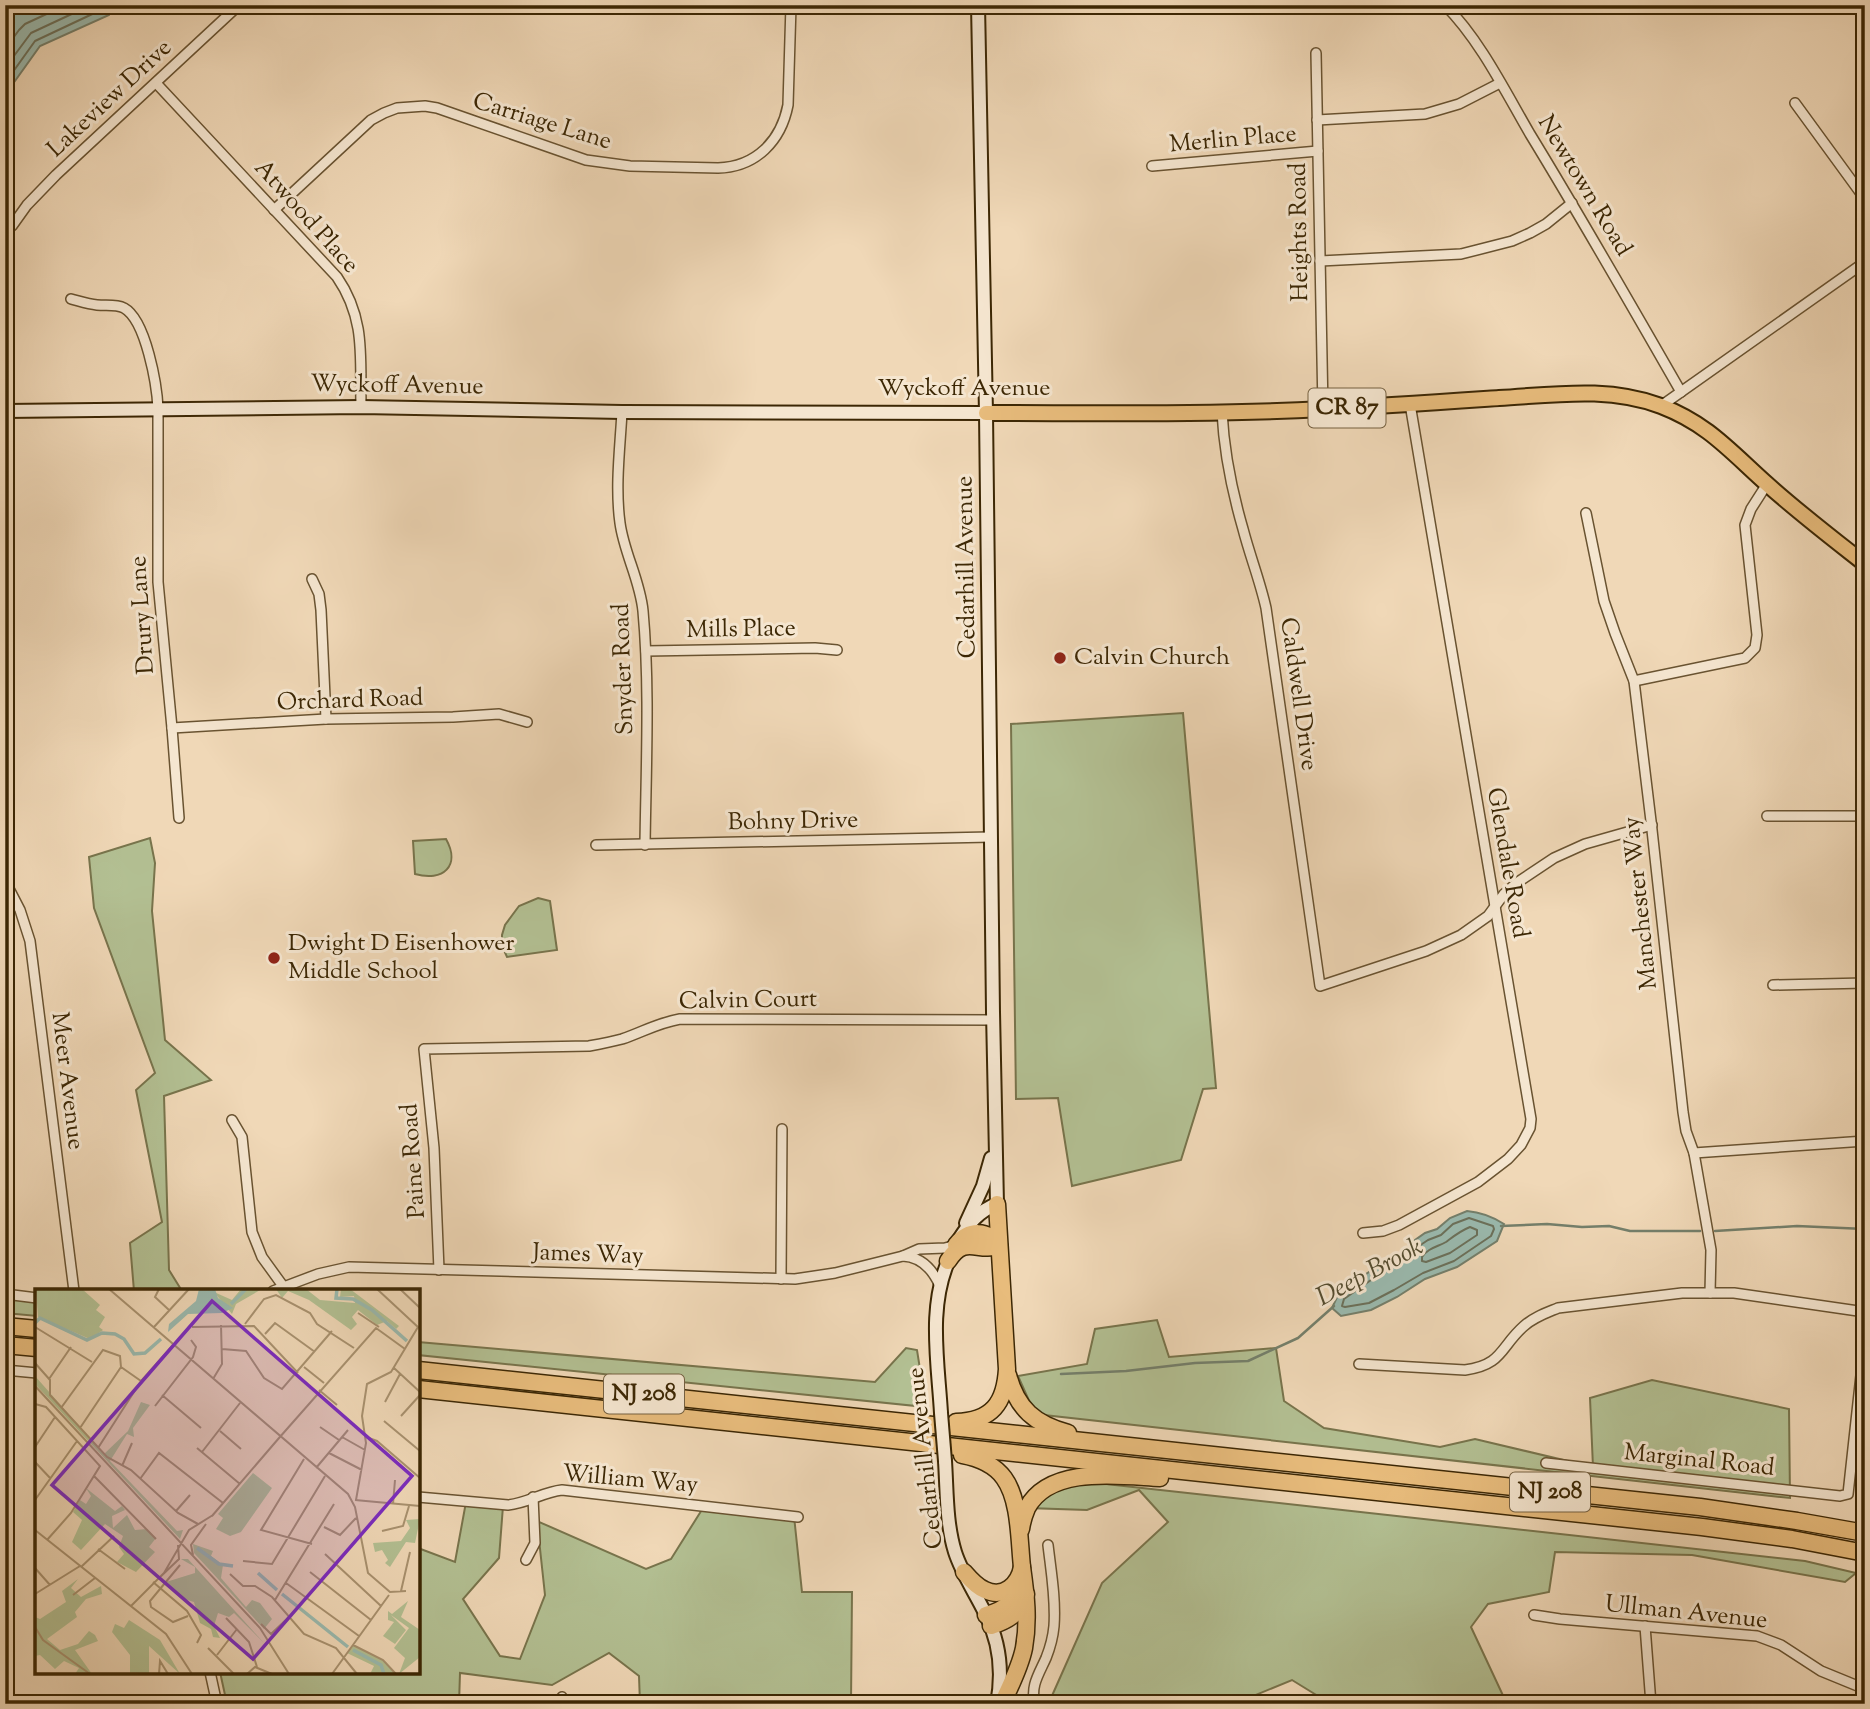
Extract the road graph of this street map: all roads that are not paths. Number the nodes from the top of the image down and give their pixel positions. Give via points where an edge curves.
1 (239, 5) edge
2 (791, 5) edge
3 (978, 5) edge
4 (1450, 7) edge
5 (1316, 53) dead end
6 (156, 83) junction
7 (1500, 83) junction
8 (1796, 103) dead end
9 (1317, 120) junction
10 (1318, 151) junction
11 (1152, 166) dead end
12 (1865, 199) edge
13 (1572, 203) junction
14 (274, 210) junction
15 (12, 226) dead end
16 (1320, 261) junction
17 (1865, 262) edge
18 (71, 299) dead end
19 (1681, 392) junction
20 (1410, 404) junction
21 (1661, 406) junction
22 (361, 407) junction
23 (159, 409) junction
24 (1323, 409) junction
25 (5, 411) edge
26 (622, 412) junction
27 (1222, 412) junction
28 (986, 413) junction
29 (1767, 484) junction
30 (1586, 513) dead end
31 (1865, 564) edge
32 (312, 579) dead end
33 (837, 650) dead end
34 (646, 651) junction
35 (1634, 681) junction
36 (326, 719) junction
37 (527, 722) dead end
38 (172, 728) junction
39 (1767, 816) dead end
40 (1865, 816) edge
41 (179, 818) dead end
42 (1652, 825) junction
43 (991, 836) junction
44 (596, 845) dead end
45 (645, 845) junction
46 (5, 881) edge
47 (1495, 907) junction
48 (1865, 983) edge
49 (1773, 985) dead end
50 (993, 1020) junction
51 (424, 1049) joint
52 (232, 1120) dead end
53 (995, 1128) junction
54 (782, 1129) dead end
55 (1865, 1141) edge
56 (1694, 1153) junction
57 (997, 1204) junction
58 (1363, 1233) dead end
59 (956, 1245) junction
60 (999, 1246) junction
61 (903, 1256) junction
62 (948, 1261) junction
63 (439, 1270) junction
64 (781, 1279) junction
65 (283, 1286) junction
66 (940, 1286) junction
67 (74, 1289) edge
68 (277, 1289) edge
69 (1710, 1293) junction
70 (5, 1294) edge
71 (35, 1298) edge
72 (1865, 1312) edge
73 (5, 1326) edge
74 (35, 1329) edge
75 (1865, 1339) edge
76 (5, 1345) edge
77 (35, 1348) edge
78 (1359, 1364) dead end
79 (1007, 1369) junction
80 (5, 1370) edge
81 (420, 1370) edge
82 (35, 1373) edge
83 (420, 1389) edge
84 (870, 1419) junction
85 (793, 1429) junction
86 (1170, 1451) junction
87 (1546, 1463) dead end
88 (1274, 1481) junction
89 (420, 1497) edge
90 (533, 1497) junction
91 (798, 1517) dead end
92 (1865, 1533) edge
93 (1020, 1539) junction
94 (1048, 1545) dead end
95 (1865, 1553) edge
96 (526, 1560) dead end
97 (1022, 1567) junction
98 (964, 1572) junction
99 (1026, 1591) junction
100 (1534, 1615) dead end
101 (989, 1620) junction
102 (1645, 1626) junction
103 (210, 1674) edge
104 (1865, 1689) edge
105 (217, 1704) edge
106 (999, 1704) edge
107 (1035, 1704) edge
108 (1651, 1704) edge

1 - 6 street, Lakeview Drive
2 - 14 street, Carriage Lane via 786,117 774,140 747,162 718,168 610,164 563,153 437,108 412,106 371,120
3 - 28 main road, Cedarhill Avenue
4 - 7 street, Newtown Road
5 - 9 street, Heights Road
6 - 14 street, Atwood Place
6 - 15 street, Lakeview Drive via 56,175
7 - 9 street via 1459,104 1425,114
7 - 13 street, Newtown Road
8 - 12 street
9 - 10 street, Heights Road
10 - 11 street, Merlin Place
10 - 16 street, Heights Road
13 - 16 street via 1546,224 1513,241 1461,254
13 - 19 street, Newtown Road
14 - 22 street, Atwood Place via 337,277 352,303 360,333
16 - 24 street, Heights Road
17 - 19 street
18 - 23 street, Drury Lane via 121,307 136,319 157,387
19 - 21 street
20 - 21 main road, Wyckoff Avenue / CR 87 via 1586,392
20 - 24 main road, Wyckoff Avenue / CR 87
20 - 47 street, Glendale Road
21 - 29 main road, Wyckoff Avenue / CR 87 via 1724,443
22 - 23 main road, Wyckoff Avenue / CR 87
22 - 26 main road, Wyckoff Avenue / CR 87
23 - 25 main road, Wyckoff Avenue / CR 87
23 - 38 street, Drury Lane via 158,583
24 - 27 main road, Wyckoff Avenue / CR 87
26 - 28 main road, Wyckoff Avenue / CR 87
26 - 34 street, Snyder Road via 620,524 639,586
27 - 28 main road, Wyckoff Avenue / CR 87
27 - 47 street, Caldwell Drive via 1234,497 1266,608 1320,986 1426,951 1461,935
28 - 43 main road, Cedarhill Avenue
29 - 31 main road, Wyckoff Avenue / CR 87
29 - 35 street via 1745,525 1755,648 1745,657
30 - 35 street, Manchester Way via 1604,601
32 - 36 street via 321,610
33 - 34 street, Mills Place
34 - 45 street, Snyder Road
35 - 42 street, Manchester Way
36 - 37 street, Orchard Road via 499,714
36 - 38 street, Orchard Road
38 - 41 street, Drury Lane
39 - 40 street
42 - 47 street via 1554,858 1518,882
42 - 56 street, Manchester Way via 1683,1112
43 - 45 street, Bohny Drive
43 - 50 main road, Cedarhill Avenue
44 - 45 street, Bohny Drive
46 - 67 street, Meer Avenue via 30,941
47 - 58 street, Glendale Road via 1531,1119 1527,1137 1491,1173 1466,1190 1399,1225
48 - 49 street
50 - 51 street, Calvin Court via 680,1019 589,1046
50 - 53 main road, Cedarhill Avenue
51 - 63 street, Paine Road via 435,1148
52 - 65 street via 242,1137 252,1232 262,1257
53 - 57 main road, Cedarhill Avenue
53 - 59 main road, Cedarhill Avenue via 983,1186
54 - 64 street
55 - 56 street
56 - 69 street, Manchester Way via 1711,1250
57 - 59 main road, Cedarhill Avenue via 976,1216
57 - 60 highway
59 - 60 highway via 976,1233 992,1237
59 - 61 street, James Way via 919,1249
59 - 62 main road, Cedarhill Avenue
60 - 62 highway via 962,1247
60 - 79 highway
61 - 64 street, James Way via 822,1276
61 - 66 street via 923,1262
62 - 66 main road, Cedarhill Avenue
63 - 64 street, James Way
63 - 65 street, James Way via 349,1267
65 - 68 street, James Way
66 - 98 main road, Cedarhill Avenue, bridge via 936,1324 945,1461 951,1532
69 - 72 street
69 - 78 street via 1558,1308 1534,1319 1497,1359 1477,1368
70 - 71 street
73 - 74 highway
75 - 87 street, Marginal Road via 1848,1494
76 - 77 highway
79 - 84 highway via 1001,1399 980,1418 960,1422
79 - 86 highway via 1018,1402 1043,1424
80 - 82 street
81 - 84 highway, NJ 208
83 - 85 highway, NJ 208
84 - 86 highway, NJ 208
85 - 88 highway, NJ 208
85 - 93 highway via 958,1454 989,1464 1009,1486
86 - 92 highway, NJ 208 via 1710,1509
88 - 93 highway via 1067,1479 1031,1501
88 - 95 highway, NJ 208 via 1702,1527
89 - 90 street, William Way via 508,1505
90 - 91 street, William Way via 562,1490
90 - 96 street via 535,1543
93 - 97 highway
94 - 107 street via 1054,1627 1035,1680
97 - 98 highway via 1018,1581 1000,1593 985,1590
97 - 99 highway
97 - 101 highway via 1019,1593
98 - 101 main road, Cedarhill Avenue
99 - 101 highway via 1016,1613 1004,1621
99 - 106 highway via 1023,1652
100 - 102 street, Ullman Avenue
101 - 106 main road, Cedarhill Avenue via 1000,1666
102 - 104 street, Ullman Avenue via 1770,1639 1821,1671
102 - 108 street
103 - 105 street

